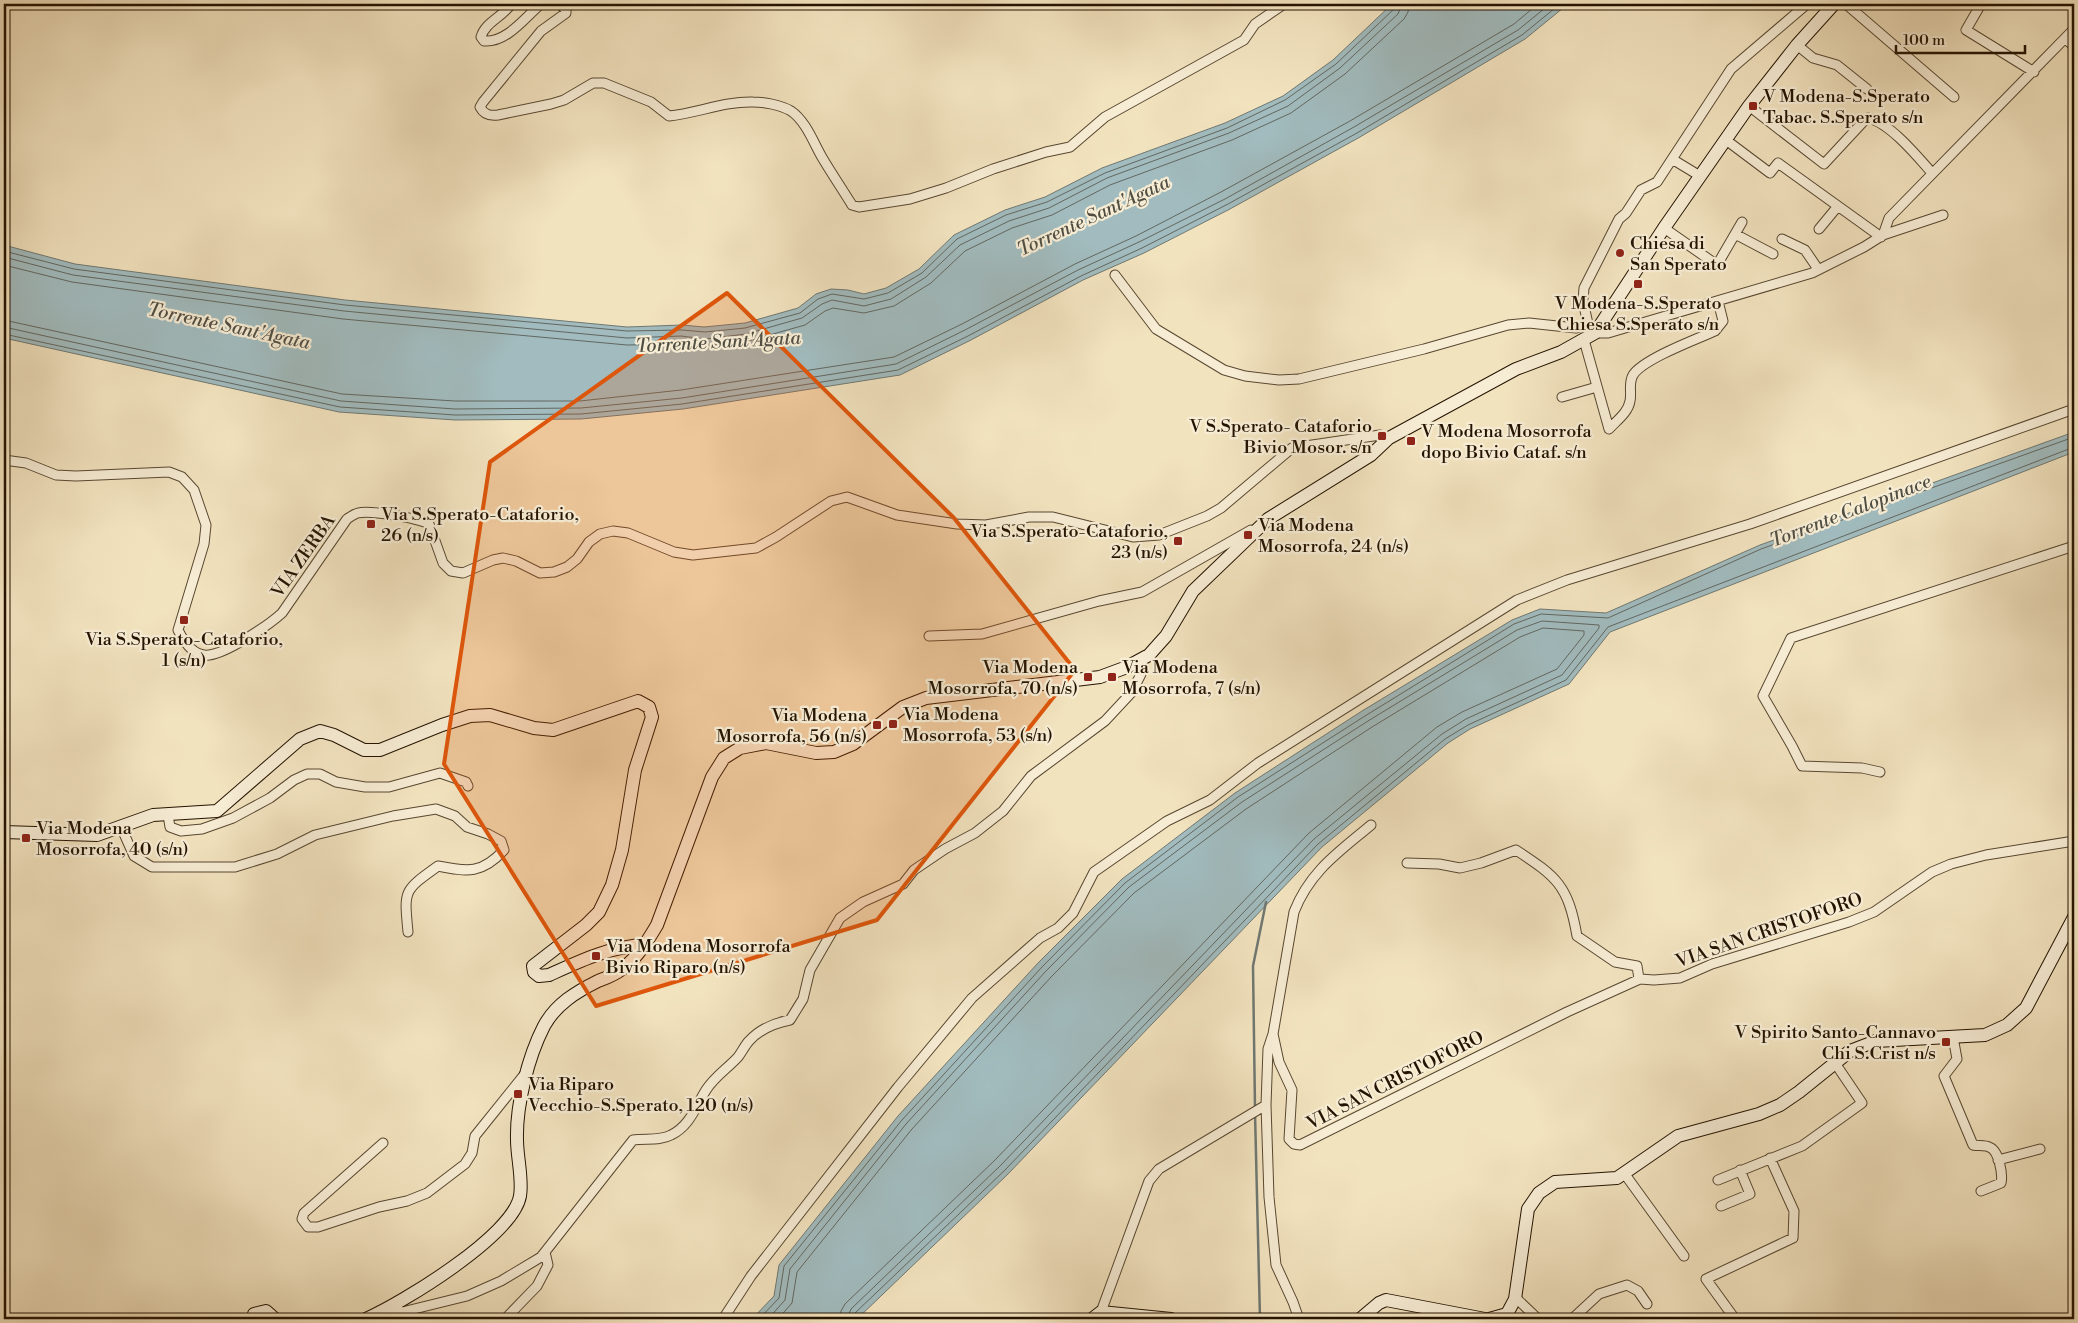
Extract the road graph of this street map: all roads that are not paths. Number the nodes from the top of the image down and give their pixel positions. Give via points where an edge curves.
1 (471, 4) edge
2 (482, 4) edge
3 (510, 4) edge
4 (541, 4) edge
5 (560, 4) edge
6 (1284, 4) edge
7 (1807, 4) edge
8 (1834, 4) edge
9 (1846, 4) edge
10 (1981, 4) edge
11 (2074, 29) edge
12 (2065, 39) junction
13 (1797, 45) junction
14 (2074, 46) edge
15 (2034, 72) junction
16 (1867, 89) dead end
17 (1954, 97) dead end
18 (1749, 106) junction
19 (1726, 140) junction
20 (1672, 160) junction
21 (1932, 173) junction
22 (1700, 176) junction
23 (1838, 206) junction
24 (1943, 215) dead end
25 (1742, 222) dead end
26 (1664, 228) junction
27 (1820, 229) dead end
28 (1735, 234) junction
29 (1882, 236) junction
30 (1782, 239) dead end
31 (1773, 254) dead end
32 (1818, 269) junction
33 (1115, 274) dead end
34 (1718, 301) junction
35 (1589, 332) junction
36 (1597, 387) junction
37 (1562, 397) dead end
38 (2074, 409) edge
39 (1389, 438) junction
40 (4, 460) edge
41 (1267, 520) junction
42 (2074, 546) edge
43 (929, 636) dead end
44 (1138, 661) junction
45 (1880, 772) dead end
46 (468, 786) dead end
47 (168, 815) junction
48 (1371, 825) dead end
49 (122, 827) junction
50 (4, 832) edge
51 (2074, 842) edge
52 (1407, 863) dead end
53 (2074, 917) edge
54 (408, 932) dead end
55 (646, 945) junction
56 (1639, 979) junction
57 (1273, 1034) junction
58 (1953, 1037) junction
59 (1835, 1063) junction
60 (526, 1073) junction
61 (1264, 1107) junction
62 (383, 1143) dead end
63 (2040, 1148) dead end
64 (1770, 1158) junction
65 (1998, 1160) junction
66 (1740, 1170) junction
67 (1624, 1173) junction
68 (1718, 1180) dead end
69 (1981, 1191) dead end
70 (1721, 1206) dead end
71 (545, 1252) junction
72 (1684, 1256) dead end
73 (1515, 1297) junction
74 (1647, 1304) dead end
75 (391, 1308) junction
76 (1097, 1316) edge
77 (253, 1319) edge
78 (275, 1319) edge
79 (366, 1319) edge
80 (505, 1319) edge
81 (723, 1319) edge
82 (1171, 1319) edge
83 (1299, 1319) edge
84 (1360, 1319) edge
85 (1487, 1319) edge
86 (1538, 1319) edge
87 (1572, 1319) edge
88 (1736, 1319) edge

1 - 2 street
3 - 4 street via 482,31 484,41 492,41 510,31
5 - 6 street via 566,13 542,32 483,102 480,107 489,116 564,100 593,83 604,83 651,102 669,116 729,104 753,102 779,106 798,118 852,205 859,207 910,199 993,169 1070,147 1104,117 1244,40 1255,24
7 - 20 street via 1731,69
8 - 13 street
9 - 17 street
10 - 15 street via 1966,30
11 - 12 street
12 - 14 street
12 - 15 street
13 - 16 street via 1814,58 1837,65
13 - 18 street
15 - 21 street
18 - 19 street
18 - 21 street via 1824,164 1863,122 1868,118 1876,120
19 - 22 street
19 - 23 street via 1770,173 1778,163
20 - 22 street
20 - 35 street via 1657,182 1641,190 1619,219 1584,288 1583,302
21 - 29 street via 1889,218
22 - 26 street
23 - 27 street
23 - 29 street
24 - 29 street
25 - 28 street
26 - 28 street via 1717,265
26 - 35 street
28 - 31 street
29 - 32 street
30 - 32 street via 1805,250
32 - 34 street
33 - 35 street via 1156,329 1224,370 1245,376 1299,379 1508,325 1529,323
34 - 35 street via 1608,333
34 - 36 street via 1723,321 1721,326 1639,368 1630,382 1630,402 1608,429
35 - 36 street
35 - 39 street via 1562,352 1516,369
36 - 37 street
38 - 81 street via 1750,524 1567,580 1517,600 1258,763 1210,800 1166,821 1094,872 1073,913 972,998 885,1102
39 - 40 street, VIA ZERBA via 1380,435 1292,448 1208,516 1159,535 1133,537 1054,517 1029,517 986,525 956,524 897,515 847,498 831,501 756,548 693,554 674,552 628,533 613,532 600,534 589,542 577,559 554,572 540,573 503,558 463,573 451,571 443,563 429,524 420,520 358,513 347,519 273,622 225,650 208,656 196,653 178,630 204,544 206,525 194,490 182,477 169,472 56,475 26,463
39 - 41 street via 1371,455
41 - 43 street via 1142,592 982,634
41 - 44 street via 1193,591 1166,636 1149,655
42 - 45 street via 1791,638 1763,696 1802,766 1862,768
44 - 55 street via 1100,677 926,698 903,707 853,744 834,752 816,753 766,743 740,748 724,758 712,777 657,925
44 - 71 street via 1141,674 1132,692 1105,721 1031,776 1003,811 975,833 914,870 903,884 862,902 840,918 810,970 803,999 790,1020 762,1030 749,1041 739,1056 714,1078 686,1124 672,1135 633,1140
46 - 47 street via 466,782 440,773 389,786 365,787 336,782 320,774 307,774 233,818 202,829 182,832 170,827
47 - 49 street via 153,816
47 - 55 street via 217,811 300,739 320,731 364,750 380,750 470,716 490,715 553,730 638,701 648,707 652,717 634,770 622,850 612,885 600,912 542,957 533,966 534,972 539,976 549,975 626,945
48 - 57 street via 1321,867 1300,897 1294,912
49 - 50 street via 97,835
49 - 54 street via 134,856 152,867 234,867 277,854 315,835 436,808 501,841 504,850 492,863 476,870 438,866 414,883 405,898
51 - 56 street, VIA SAN CRISTOFORO via 1986,855 1951,864 1932,872 1874,912 1849,922 1712,964 1680,978
52 - 56 street via 1460,868 1516,850 1548,871 1561,886 1572,908 1577,936 1615,962 1637,966
53 - 58 street via 2026,1008 2006,1025 1985,1035
55 - 60 street via 620,971 590,985 560,1005 544,1026
56 - 57 street, VIA SAN CRISTOFORO via 1300,1145 1289,1139 1292,1090 1278,1062
57 - 61 street via 1268,1049
58 - 59 street via 1876,1041 1850,1051
58 - 65 street via 1957,1058 1944,1076 1973,1145 1991,1147
59 - 64 street via 1862,1103 1802,1146
59 - 67 street via 1780,1105 1759,1114 1678,1136
60 - 62 street via 476,1136 465,1164 427,1193 318,1228 308,1228 302,1219 304,1213
60 - 75 street via 518,1111 520,1196 515,1210 502,1226 451,1269
61 - 76 street via 1159,1168 1149,1181
61 - 83 street via 1276,1265
63 - 65 street
64 - 66 street
64 - 88 street via 1794,1211 1793,1238 1706,1279
65 - 69 street via 2001,1183
66 - 68 street
66 - 70 street via 1750,1194
67 - 72 street
67 - 73 street via 1617,1178 1554,1182 1539,1193 1528,1209
71 - 75 street via 501,1281 467,1296 402,1312
71 - 80 street via 548,1265 536,1286
73 - 85 street via 1507,1314
73 - 86 street
74 - 87 street via 1638,1291 1627,1286 1599,1294
75 - 79 street
76 - 82 street
77 - 78 street via 254,1314 266,1311
84 - 85 street via 1386,1300

